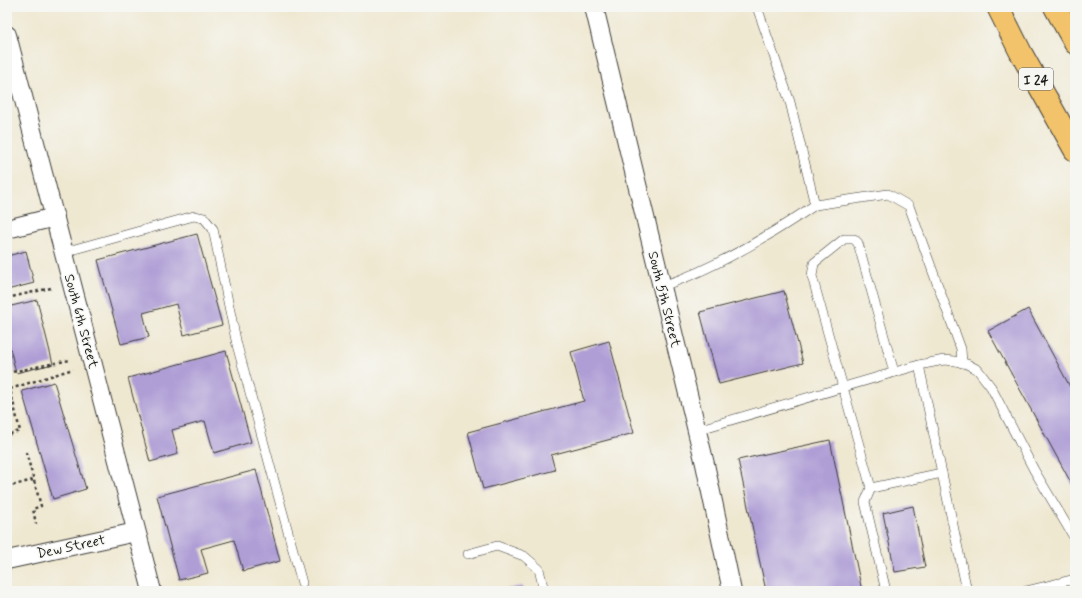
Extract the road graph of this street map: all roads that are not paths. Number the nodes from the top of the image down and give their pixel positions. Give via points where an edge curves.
1 (594, 7) edge
2 (757, 7) edge
3 (998, 7) edge
4 (1056, 7) edge
5 (9, 43) edge
6 (1075, 43) edge
7 (1075, 150) edge
8 (815, 205) junction
9 (55, 217) junction
10 (7, 229) edge
11 (64, 252) junction
12 (662, 286) junction
13 (962, 363) junction
14 (919, 365) junction
15 (894, 372) junction
16 (843, 387) junction
17 (697, 430) junction
18 (942, 473) junction
19 (871, 488) junction
20 (136, 532) junction
21 (1075, 539) edge
22 (468, 554) dead end
23 (7, 560) edge
24 (1075, 579) edge
25 (302, 584) dead end
26 (152, 591) edge
27 (544, 591) edge
28 (732, 591) edge
29 (886, 591) edge
30 (967, 591) edge
31 (1026, 591) edge

1 - 12 street, South 5th Street
2 - 8 lane via 790,102
3 - 7 highway, I 24
4 - 6 highway
5 - 9 street, South 6th Street
8 - 12 lane via 710,266
8 - 13 lane via 888,194 909,206 962,349
9 - 10 street
9 - 11 street, South 6th Street
11 - 20 street, South 6th Street
11 - 25 lane via 194,216 204,218 213,229 237,345
12 - 17 street, South 5th Street
13 - 14 lane via 944,360
13 - 21 lane via 978,370 991,387 1034,470
14 - 15 lane
14 - 18 lane
15 - 16 lane
15 - 16 lane via 858,243 854,239 844,239 814,263 812,276
16 - 17 lane
16 - 19 lane
17 - 28 street, South 5th Street
18 - 19 lane
18 - 30 lane
19 - 29 lane via 865,502
20 - 23 street, Dew Street
20 - 26 street, South 6th Street
22 - 27 lane via 497,546 524,556 538,569
24 - 31 lane

